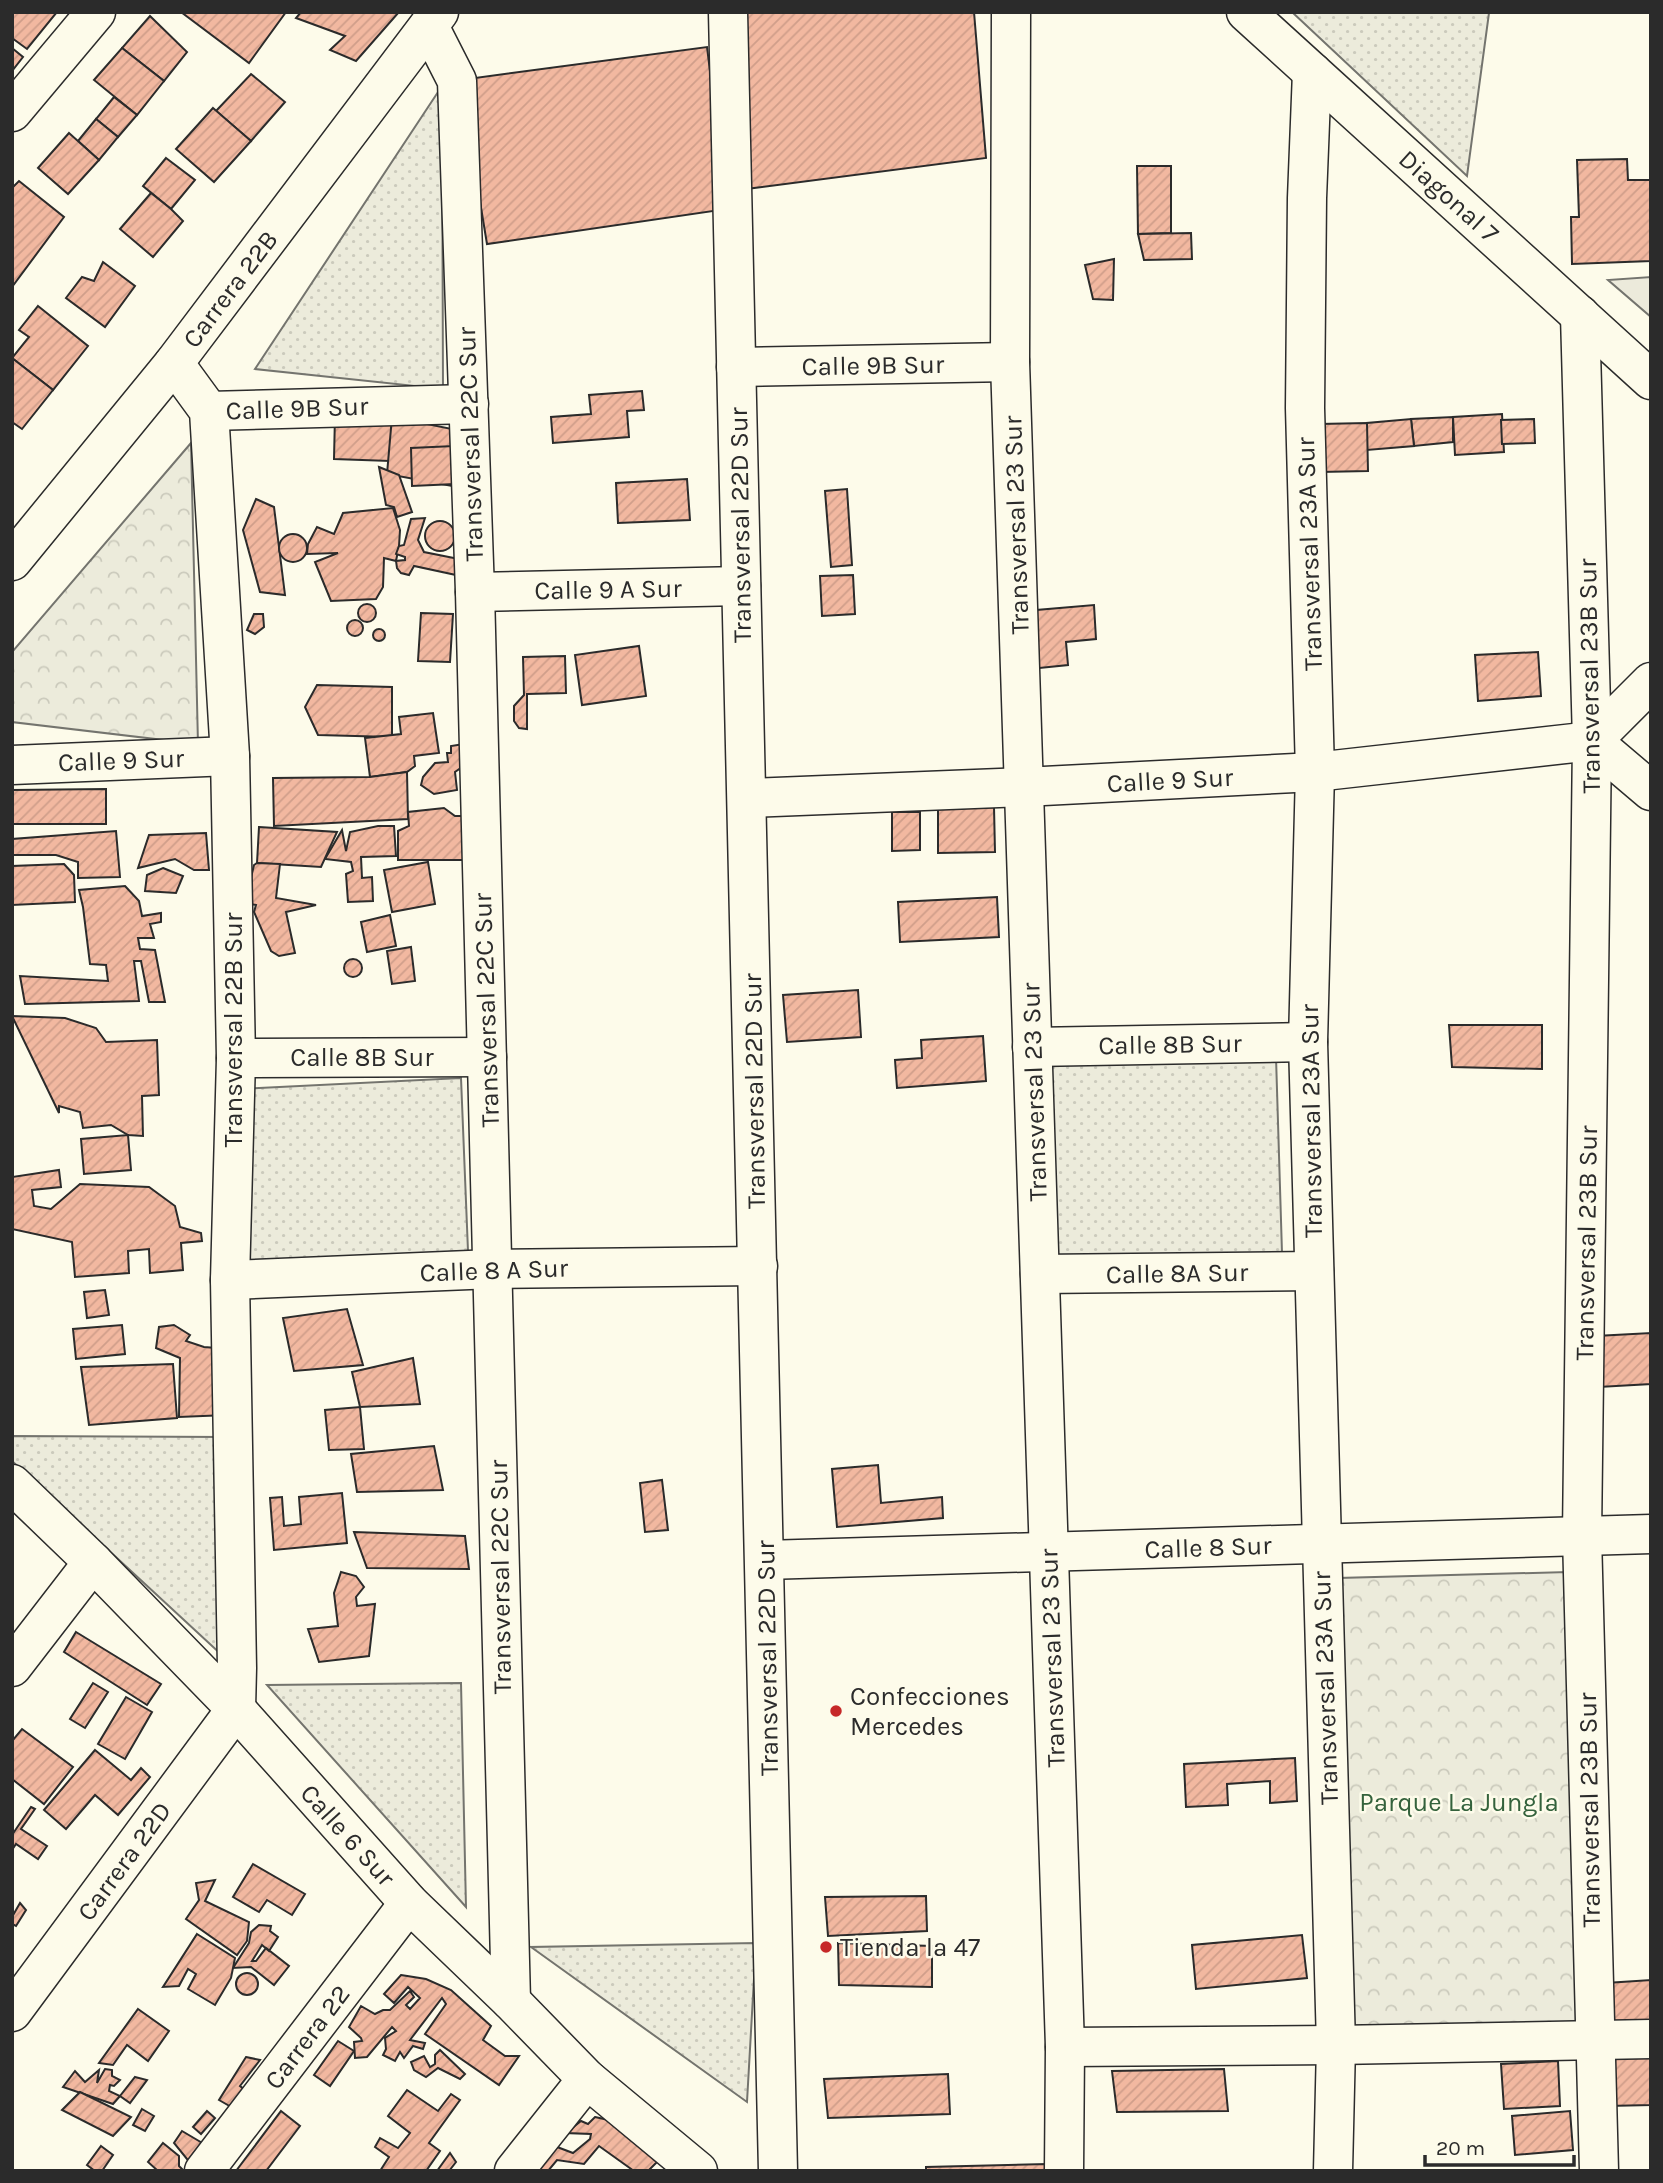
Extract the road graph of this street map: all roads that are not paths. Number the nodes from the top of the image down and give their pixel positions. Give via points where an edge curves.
1 (96, 12) edge
2 (728, 12) edge
3 (1011, 12) edge
4 (1246, 12) edge
5 (434, 19) edge
6 (1312, 72) junction
7 (12, 112) edge
8 (1580, 315) junction
9 (1010, 362) junction
10 (174, 363) junction
11 (736, 367) junction
12 (1651, 380) edge
13 (469, 404) junction
14 (209, 411) junction
15 (12, 561) edge
16 (741, 586) junction
17 (475, 592) junction
18 (1651, 682) edge
19 (1592, 741) junction
20 (230, 756) junction
21 (12, 765) edge
22 (1315, 772) junction
23 (1024, 788) junction
24 (1651, 791) edge
25 (747, 798) junction
26 (1308, 1042) junction
27 (1032, 1047) junction
28 (487, 1057) junction
29 (236, 1058) junction
30 (758, 1265) junction
31 (493, 1269) junction
32 (1314, 1271) junction
33 (1040, 1274) junction
34 (230, 1280) junction
35 (12, 1485) edge
36 (1651, 1534) edge
37 (1582, 1536) junction
38 (1321, 1543) junction
39 (1049, 1551) junction
40 (765, 1560) junction
41 (93, 1562) junction
42 (12, 1667) edge
43 (236, 1709) junction
44 (409, 1903) junction
45 (511, 2001) junction
46 (12, 2012) edge
47 (1651, 2039) edge
48 (1595, 2040) junction
49 (1336, 2045) junction
50 (1065, 2047) junction
51 (587, 2079) junction
52 (204, 2171) edge
53 (514, 2171) edge
54 (698, 2171) edge
55 (778, 2171) edge
56 (1064, 2171) edge
57 (1334, 2171) edge
58 (1599, 2171) edge

1 - 7 street
2 - 11 street, Transversal 22D Sur
3 - 9 street, Transversal 23 Sur
4 - 6 street, Diagonal 7
5 - 10 street, Carrera 22B
5 - 13 street, Transversal 22C Sur via 457,81
6 - 8 street, Diagonal 7
6 - 22 street, Transversal 23A Sur via 1305,408
8 - 12 street, Diagonal 7
8 - 19 street, Transversal 23B Sur
9 - 11 street, Calle 9B Sur
9 - 23 street, Transversal 23 Sur
10 - 14 street
10 - 15 street, Carrera 22B
11 - 16 street, Transversal 22D Sur
13 - 14 street, Calle 9B Sur
13 - 17 street, Transversal 22C Sur
14 - 20 street, Transversal 22B Sur
16 - 17 street, Calle 9 A Sur
16 - 25 street, Transversal 22D Sur
17 - 28 street, Transversal 22C Sur
18 - 19 street
19 - 22 street, Calle 9 Sur
19 - 24 street
19 - 37 street, Transversal 23B Sur
20 - 21 street, Calle 9 Sur
20 - 29 street, Transversal 22B Sur
22 - 23 street, Calle 9 Sur
22 - 26 street, Transversal 23A Sur
23 - 25 street, Calle 9 Sur
23 - 27 street, Transversal 23 Sur
25 - 30 street, Transversal 22D Sur
26 - 27 street, Calle 8B Sur
26 - 32 street, Transversal 23A Sur
27 - 33 street, Transversal 23 Sur
28 - 29 street, Calle 8B Sur
28 - 31 street, Transversal 22C Sur
29 - 34 street, Transversal 22B Sur
30 - 31 street, Calle 8 A Sur
30 - 40 street, Transversal 22D Sur
31 - 34 street, Calle 8 A Sur
31 - 45 street, Transversal 22C Sur
32 - 33 street, Calle 8A Sur
32 - 38 street, Transversal 23A Sur
33 - 39 street, Transversal 23 Sur
34 - 43 street, Transversal 22B Sur
35 - 41 street, Calle 6 Sur
36 - 37 street, Calle 8 Sur
37 - 38 street, Calle 8 Sur
37 - 48 street, Transversal 23B Sur
38 - 39 street, Calle 8 Sur
38 - 49 street, Transversal 23A Sur
39 - 40 street, Calle 8 Sur
39 - 50 street, Transversal 23 Sur
40 - 55 street, Transversal 22D Sur
41 - 42 street
41 - 43 street, Calle 6 Sur
43 - 44 street, Calle 6 Sur
43 - 46 street, Carrera 22D
44 - 45 street, Calle 6 Sur
44 - 52 street, Carrera 22
45 - 51 street, Calle 6 Sur
47 - 48 street
48 - 49 street
48 - 58 street, Transversal 23B Sur
49 - 50 street
49 - 57 street, Transversal 23A Sur
50 - 56 street, Transversal 23 Sur
51 - 53 street
51 - 54 street, Calle 6 Sur

